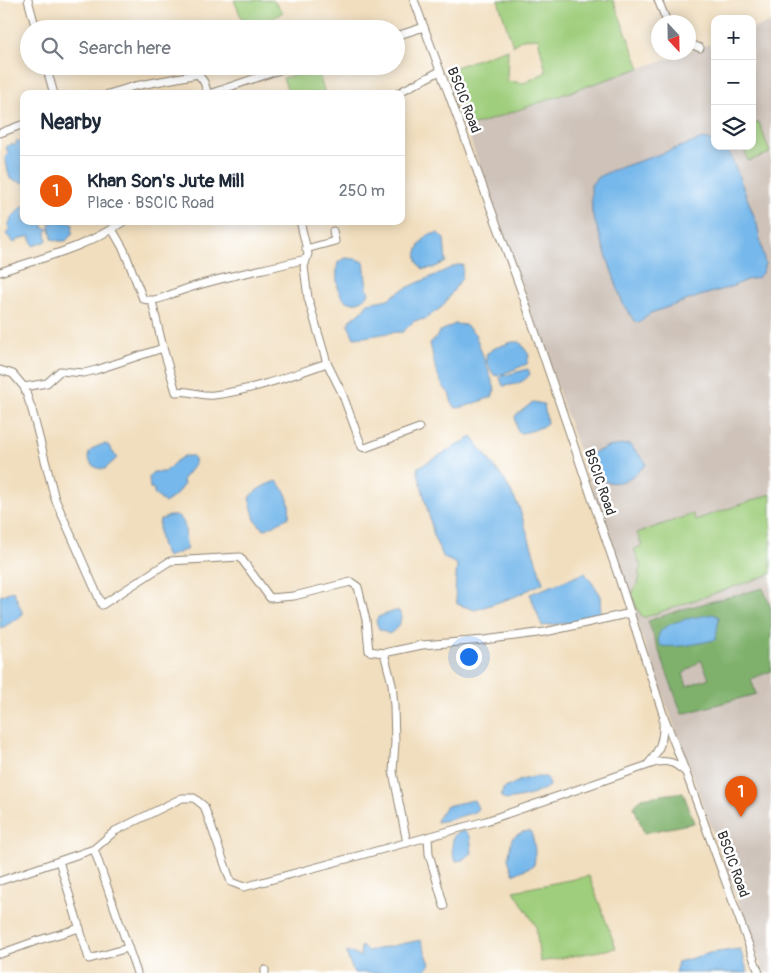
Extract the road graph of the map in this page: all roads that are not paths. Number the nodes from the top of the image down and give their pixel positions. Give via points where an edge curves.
1 (28, 0) edge
2 (414, 0) edge
3 (658, 0) edge
4 (664, 15) edge
5 (34, 20) edge
6 (424, 27) junction
7 (405, 33) edge
8 (696, 46) edge
9 (700, 48) dead end
10 (440, 71) junction
11 (49, 75) edge
12 (193, 75) edge
13 (199, 75) edge
14 (265, 75) edge
15 (53, 90) edge
16 (121, 90) edge
17 (207, 90) edge
18 (221, 90) edge
19 (404, 90) edge
20 (20, 126) edge
21 (0, 133) edge
22 (118, 225) edge
23 (301, 225) edge
24 (112, 229) junction
25 (333, 231) dead end
26 (306, 249) junction
27 (306, 259) junction
28 (0, 272) edge
29 (152, 301) junction
30 (163, 348) junction
31 (327, 363) junction
32 (0, 370) edge
33 (24, 387) junction
34 (418, 428) dead end
35 (631, 613) junction
36 (384, 653) junction
37 (663, 714) junction
38 (647, 765) junction
39 (686, 773) junction
40 (428, 837) junction
41 (407, 843) junction
42 (94, 849) junction
43 (58, 860) junction
44 (0, 881) edge
45 (444, 906) dead end
46 (80, 928) junction
47 (128, 948) junction
48 (0, 954) edge
49 (138, 973) edge
50 (759, 973) edge

1 - 5 street
2 - 6 street, BSCIC Road
3 - 4 street
6 - 7 street
6 - 10 street, BSCIC Road
8 - 9 street
10 - 19 street
10 - 35 street, BSCIC Road via 522,293
11 - 15 street
12 - 16 street
13 - 17 street
14 - 18 street
20 - 21 street
22 - 24 street
23 - 26 street
24 - 28 street via 78,247
24 - 29 street via 143,299
25 - 26 street via 335,241
26 - 27 street
27 - 29 street via 222,278
27 - 31 street via 308,298
29 - 30 street
30 - 31 street via 176,392 186,390 204,397 267,384
30 - 33 street via 84,373 60,371 47,383
31 - 34 street via 362,447
32 - 33 street via 13,374
33 - 36 street via 55,499 102,605 170,561 240,557 270,598 294,596 351,582 358,586 369,651
35 - 36 street via 545,632
35 - 37 street, BSCIC Road
36 - 41 street via 394,706 396,742 393,772
37 - 38 street via 662,739 658,751
37 - 39 street, BSCIC Road
38 - 39 street via 666,761 676,763
38 - 40 street via 486,821
39 - 50 street, BSCIC Road
40 - 41 street
40 - 45 street via 429,854
41 - 42 street via 244,887 231,882 204,806 194,798 182,798 115,831
42 - 43 street
42 - 47 street
43 - 44 street
43 - 46 street
46 - 47 street via 89,959
46 - 48 street
47 - 49 street

